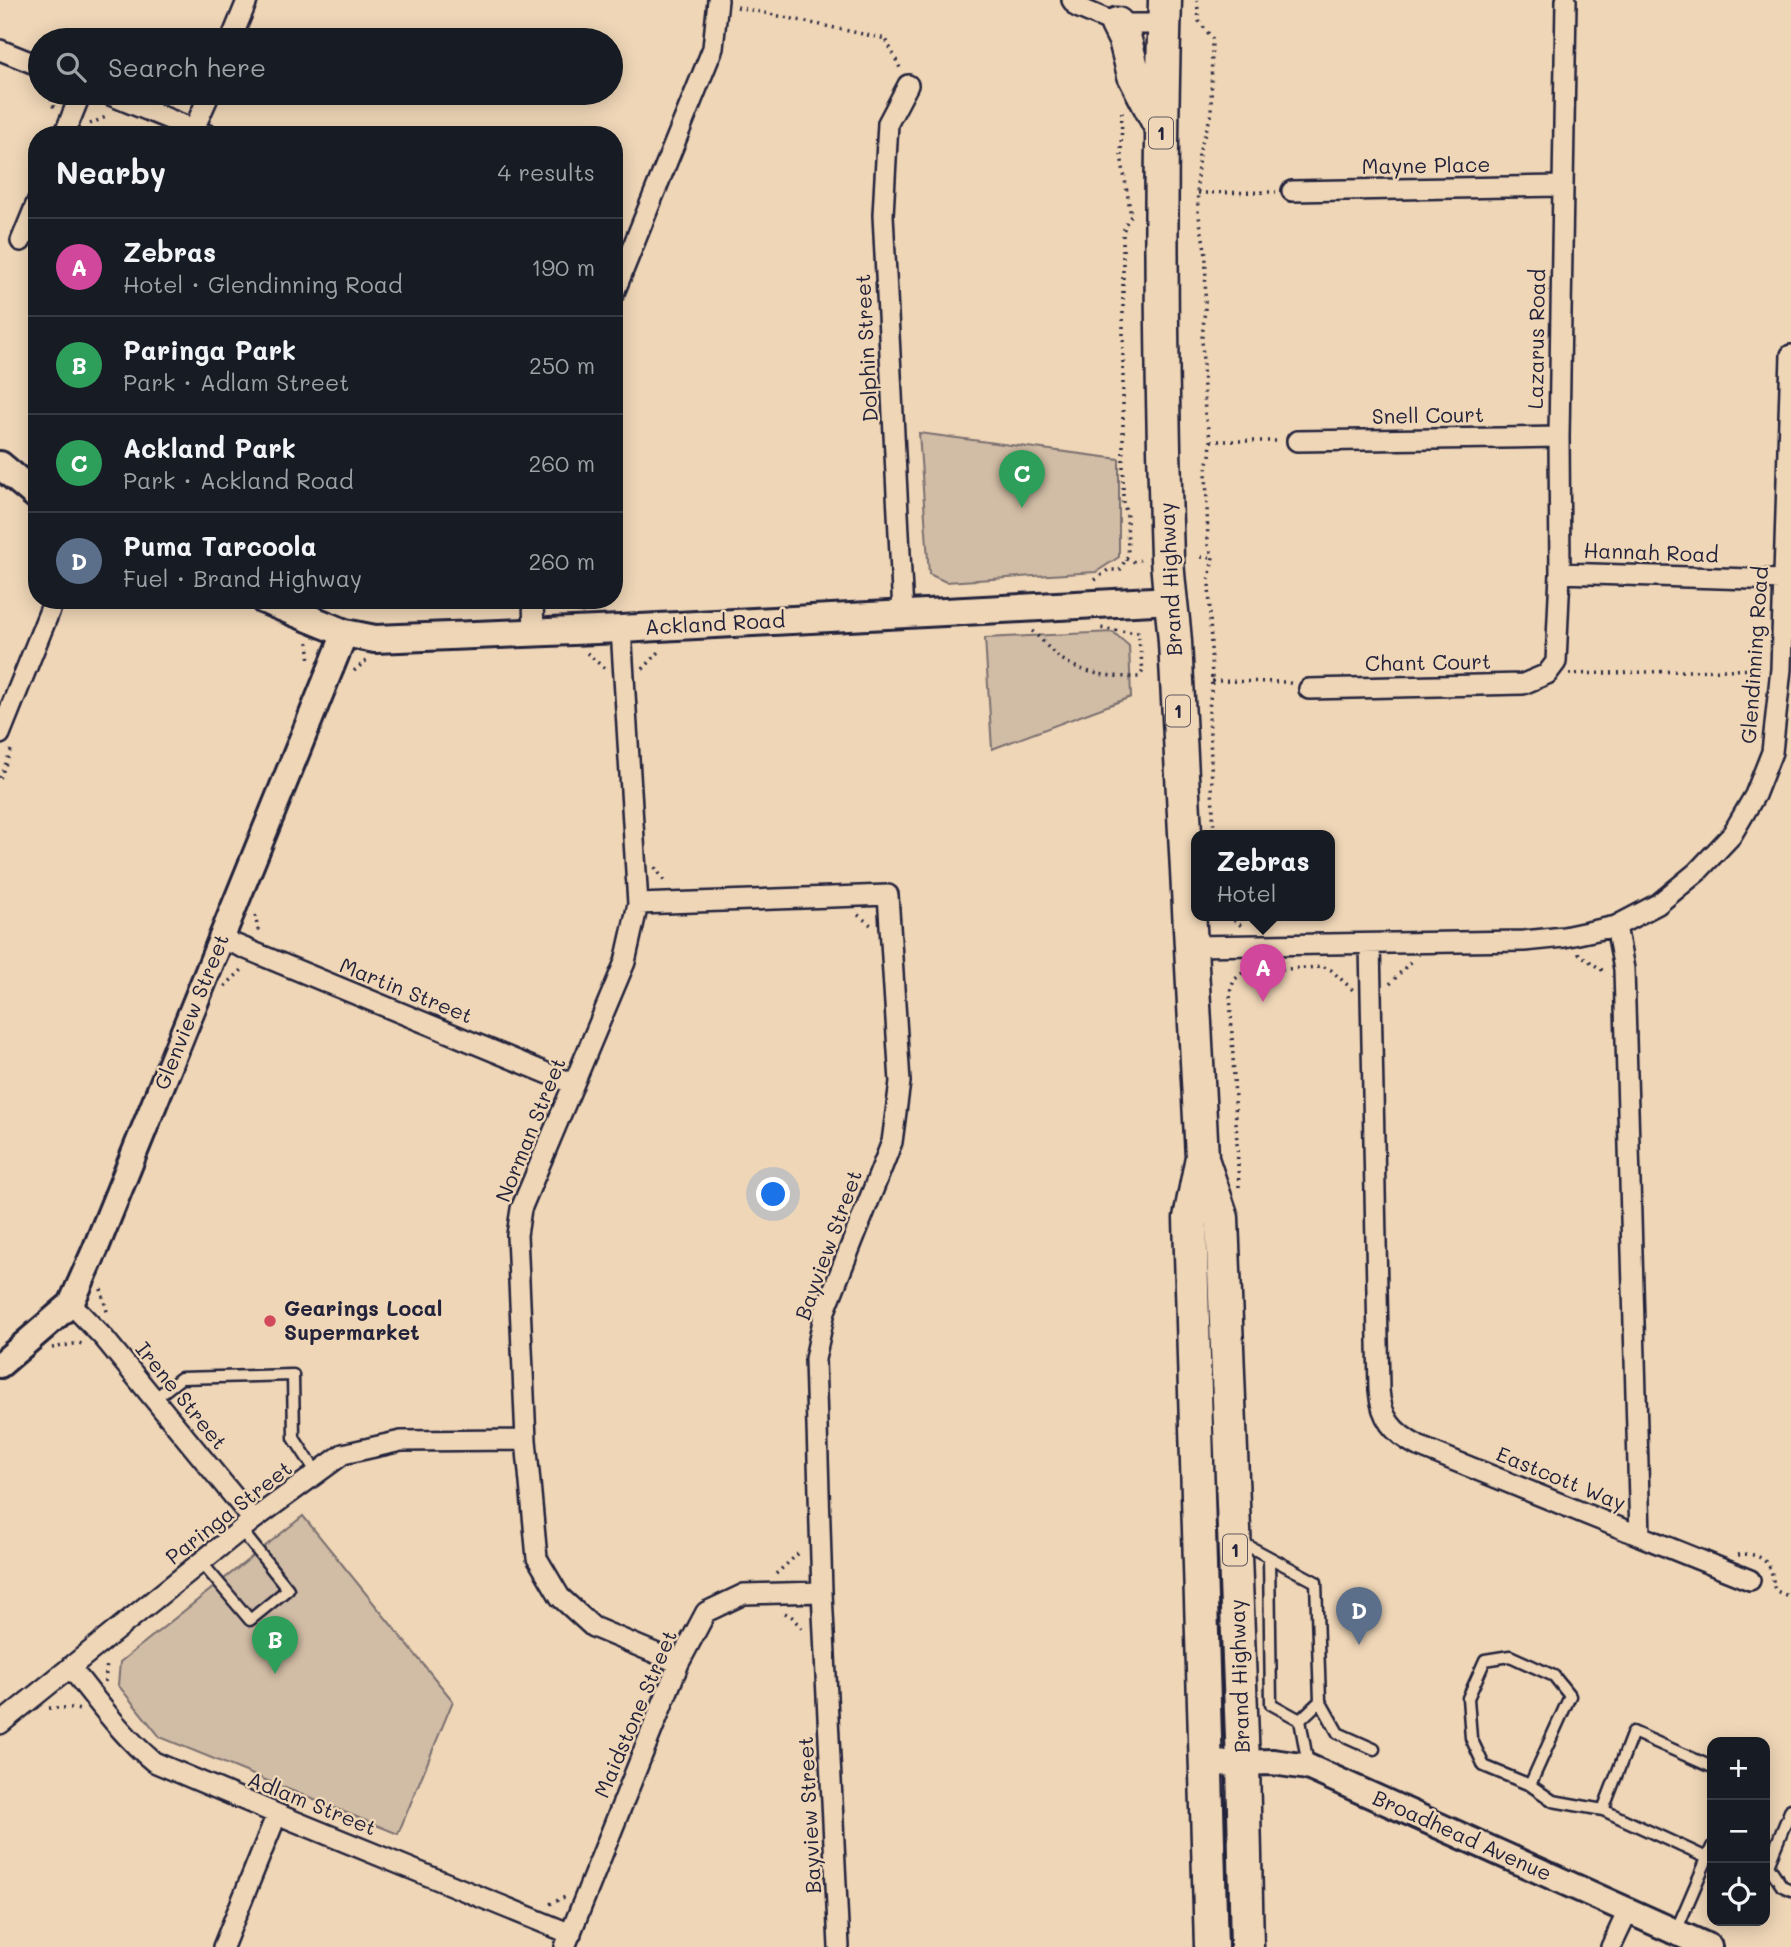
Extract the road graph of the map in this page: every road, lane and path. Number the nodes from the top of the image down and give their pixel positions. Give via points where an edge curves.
1 (1072, 0) edge
2 (1197, 0) edge
3 (1566, 0) edge
4 (248, 1) edge
5 (726, 3) edge
6 (1164, 12) edge
7 (1117, 24) junction
8 (236, 28) edge
9 (0, 50) edge
10 (28, 61) edge
11 (908, 85) joint
12 (77, 105) edge
13 (135, 105) edge
14 (207, 105) edge
15 (1122, 106) dead end
16 (114, 115) dead end
17 (68, 126) edge
18 (88, 126) edge
19 (186, 126) edge
20 (202, 126) edge
21 (1161, 129) junction
22 (1562, 186) junction
23 (1292, 191) dead end
24 (1265, 192) dead end
25 (1198, 193) junction
26 (28, 224) edge
27 (21, 241) dead end
28 (623, 271) edge
29 (1791, 355) edge
30 (1559, 437) junction
31 (1211, 441) junction
32 (1271, 441) dead end
33 (1297, 441) dead end
34 (0, 465) edge
35 (28, 488) edge
36 (1201, 557) dead end
37 (1213, 557) junction
38 (1126, 559) junction
39 (1135, 571) dead end
40 (1560, 573) junction
41 (1783, 580) junction
42 (1084, 581) dead end
43 (1172, 600) junction
44 (50, 609) edge
45 (270, 609) edge
46 (533, 609) edge
47 (903, 614) junction
48 (1026, 627) dead end
49 (1090, 627) dead end
50 (621, 629) junction
51 (534, 632) junction
52 (345, 633) junction
53 (307, 638) dead end
54 (588, 653) dead end
55 (368, 659) dead end
56 (310, 662) dead end
57 (603, 667) dead end
58 (1770, 669) dead end
59 (351, 674) dead end
60 (1547, 674) junction
61 (1212, 681) junction
62 (1285, 681) dead end
63 (1309, 689) dead end
64 (0, 734) edge
65 (1214, 830) edge
66 (638, 904) junction
67 (253, 906) dead end
68 (857, 914) dead end
69 (1236, 921) edge
70 (1616, 926) junction
71 (876, 932) dead end
72 (1243, 933) dead end
73 (222, 939) junction
74 (258, 939) dead end
75 (1370, 944) junction
76 (1191, 946) junction
77 (1245, 961) dead end
78 (1245, 971) junction
79 (1358, 991) dead end
80 (573, 1084) junction
81 (1202, 1157) junction
82 (1240, 1199) dead end
83 (71, 1304) junction
84 (90, 1346) dead end
85 (52, 1348) dead end
86 (0, 1364) edge
87 (154, 1399) junction
88 (526, 1440) junction
89 (317, 1473) junction
90 (247, 1525) junction
91 (1640, 1535) junction
92 (1235, 1538) junction
93 (804, 1548) dead end
94 (1733, 1556) dead end
95 (1269, 1557) junction
96 (201, 1562) junction
97 (771, 1575) dead end
98 (1750, 1580) dead end
99 (822, 1592) junction
100 (1791, 1597) edge
101 (112, 1653) dead end
102 (679, 1663) junction
103 (70, 1667) junction
104 (107, 1688) dead end
105 (1320, 1702) junction
106 (41, 1711) dead end
107 (86, 1712) dead end
108 (1300, 1720) junction
109 (0, 1724) edge
110 (1374, 1749) dead end
111 (1243, 1763) junction
112 (1206, 1764) junction
113 (1707, 1765) edge
114 (1308, 1768) junction
115 (1530, 1785) junction
116 (1603, 1810) junction
117 (1791, 1810) edge
118 (276, 1814) junction
119 (1707, 1858) joint
120 (1766, 1863) edge
121 (1770, 1870) edge
122 (1791, 1890) edge
123 (1628, 1911) junction
124 (1675, 1932) junction
125 (568, 1940) edge
126 (223, 1947) edge
127 (839, 1947) edge
128 (1211, 1947) edge
129 (1247, 1947) edge
130 (1611, 1947) edge
131 (1709, 1947) edge

1 - 7 street via 1077,7
2 - 25 path via 1199,21 1212,38 1211,115 1199,153
3 - 22 street, Lazarus Road
4 - 8 street
5 - 11 path via 886,39
5 - 28 street via 713,48
6 - 7 street
6 - 21 highway, Brand Highway / 1
7 - 21 highway via 1134,75
9 - 10 street
11 - 47 street, Dolphin Street via 888,123 883,215
12 - 17 street
13 - 19 street
14 - 20 street
15 - 38 path via 1121,155 1131,216 1123,234
16 - 18 path
21 - 43 highway, Brand Highway / 1 via 1167,559
22 - 23 street, Mayne Place
22 - 30 street, Lazarus Road
24 - 25 path
25 - 31 path via 1206,255 1202,365
26 - 27 street
29 - 41 street, Glendinning Road
30 - 33 street, Snell Court
30 - 40 street, Lazarus Road
31 - 32 path
31 - 37 path via 1206,469 1208,545
34 - 35 main road
36 - 37 path
37 - 61 path via 1209,580
38 - 39 path via 1138,561
38 - 42 path via 1120,570 1108,570 1097,580
40 - 41 street, Hannah Road
40 - 60 street, Lazarus Road via 1556,662
41 - 70 street, Glendinning Road via 1781,669 1772,752 1755,796 1731,836 1697,872 1658,904
43 - 47 main road, Ackland Road
43 - 76 highway, Brand Highway / 1
44 - 64 street
45 - 52 main road, Ackland Road
46 - 51 street
47 - 50 main road, Ackland Road
48 - 49 path via 1081,670 1139,677 1143,671 1138,632
50 - 51 main road, Ackland Road
50 - 66 street, Norman Street
51 - 52 main road, Ackland Road via 375,639
52 - 73 street, Glenview Street
53 - 56 path
54 - 57 path
55 - 59 path
58 - 60 path
60 - 63 street, Chant Court via 1523,684
61 - 62 path
61 - 65 path
66 - 80 street, Norman Street via 625,962
66 - 99 street, Bayview Street via 888,895 900,1082 892,1142 825,1311 815,1359
67 - 74 path
68 - 71 path
69 - 72 path via 1243,926
70 - 75 street, Glendinning Road via 1524,941
70 - 91 street, Eastcott Way via 1624,969
73 - 80 street, Martin Street
73 - 83 street, Glenview Street
75 - 76 street, Glendinning Road
75 - 91 street, Eastcott Way via 1379,1390 1384,1416 1404,1439 1418,1446
76 - 81 highway, Brand Highway / 1
77 - 78 path
78 - 79 path via 1324,967
78 - 82 path via 1234,980 1230,992
80 - 88 street, Norman Street via 521,1209 517,1235
81 - 92 highway, Brand Highway / 1 via 1222,1218
81 - 112 highway, Brand Highway / 1 via 1190,1218
83 - 86 street, Glenview Street
83 - 87 street, Irene Street
84 - 85 path via 79,1343
87 - 89 lane via 181,1378 293,1375 294,1438
87 - 90 street, Irene Street
88 - 89 street, Paringa Street via 401,1441 343,1454
88 - 102 street, Norman Street via 537,1558 559,1597 593,1627
89 - 90 street, Paringa Street
90 - 96 street, Paringa Street
90 - 96 lane via 288,1589 250,1620
91 - 98 street
92 - 95 lane
92 - 111 highway, Brand Highway / 1
93 - 97 path
94 - 100 path via 1755,1554 1765,1560 1776,1591
95 - 105 lane via 1316,1582
95 - 108 lane via 1271,1704
96 - 103 street, Paringa Street
99 - 102 street, Maidstone Street via 744,1594 706,1612
99 - 127 street, Bayview Street
101 - 104 path via 106,1664
102 - 125 street, Maidstone Street
103 - 109 street, Paringa Street
103 - 118 street, Adlam Street via 154,1762
105 - 108 lane
105 - 110 lane via 1338,1733
106 - 107 path via 60,1707
108 - 114 lane
111 - 112 street, Broadhead Avenue
111 - 114 street, Broadhead Avenue
111 - 129 highway, Brand Highway / 1
112 - 128 highway, Brand Highway / 1
113 - 116 lane via 1633,1732
114 - 123 street, Broadhead Avenue
115 - 115 lane via 1570,1696 1554,1676 1510,1656 1485,1660 1468,1698 1471,1738 1485,1766
115 - 116 lane via 1553,1801
116 - 119 lane
117 - 120 lane
118 - 125 street, Adlam Street
118 - 126 street
119 - 124 lane
121 - 122 lane
123 - 124 street, Broadhead Avenue
123 - 130 street
124 - 131 street, Broadhead Avenue

